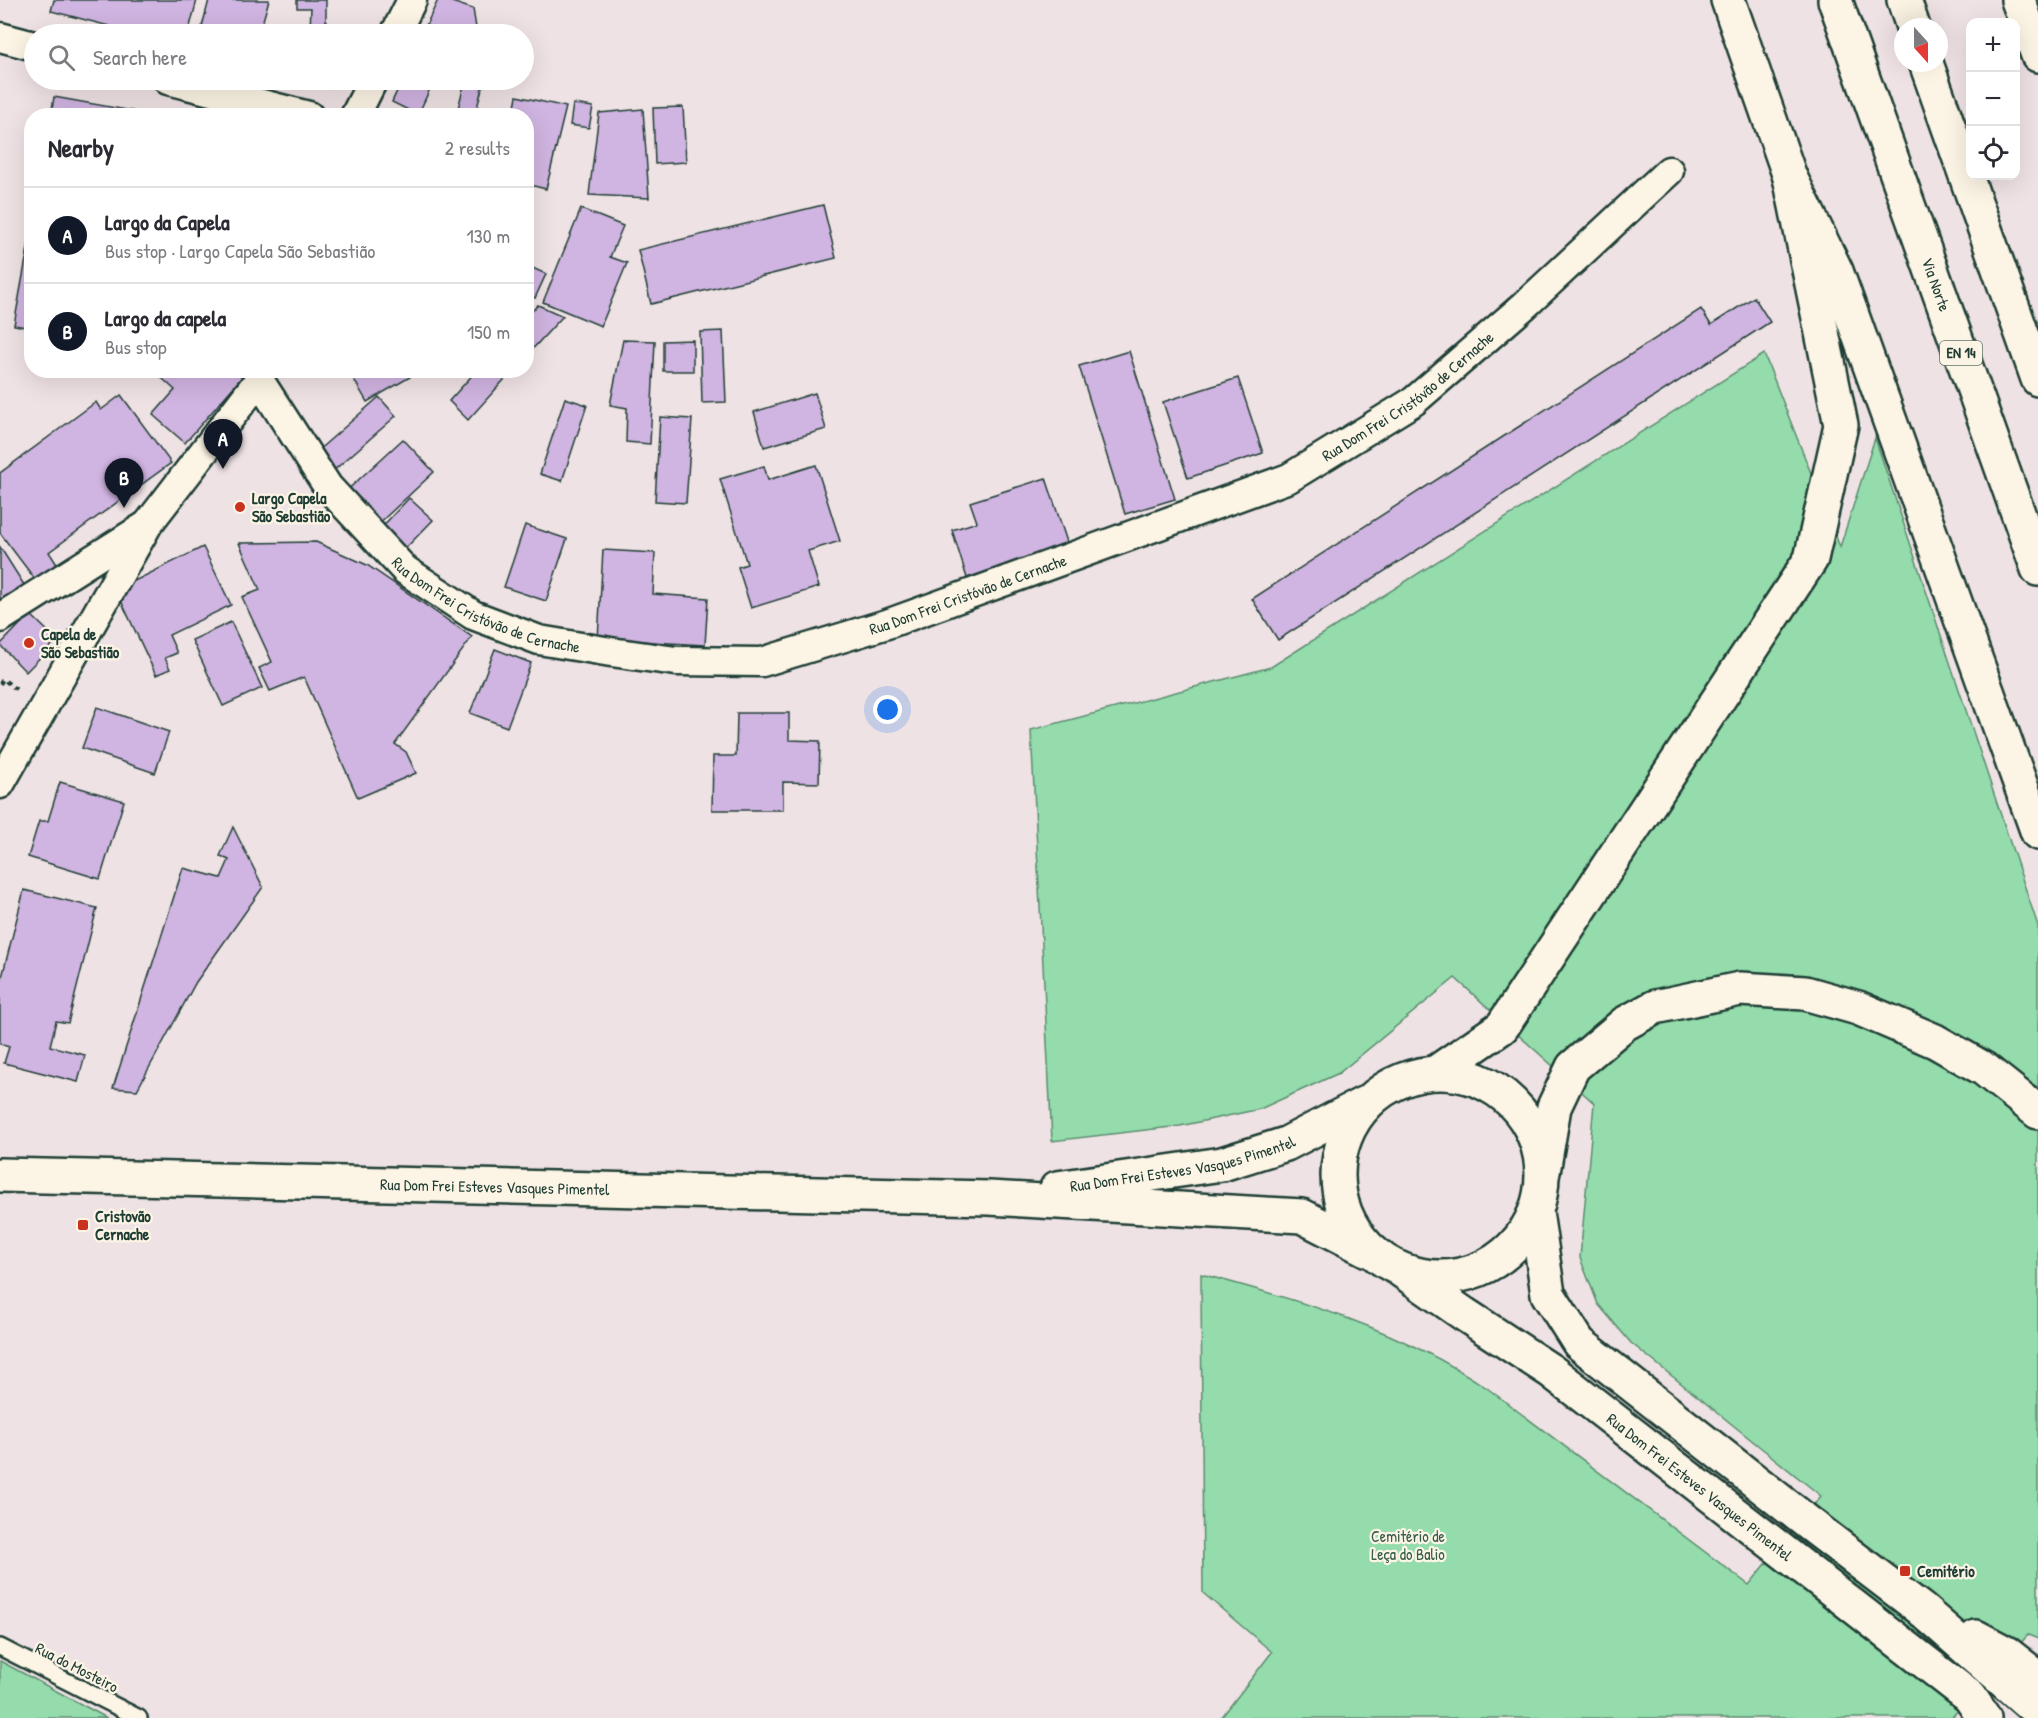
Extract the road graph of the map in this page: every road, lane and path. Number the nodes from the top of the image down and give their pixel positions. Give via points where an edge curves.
1 (412, 0) edge
2 (1728, 0) edge
3 (1835, 0) edge
4 (1904, 0) edge
5 (2018, 0) edge
6 (1910, 18) edge
7 (400, 24) edge
8 (0, 37) edge
9 (24, 43) edge
10 (2038, 55) edge
11 (1929, 72) edge
12 (207, 90) edge
13 (367, 90) edge
14 (278, 108) edge
15 (359, 108) edge
16 (1669, 171) dead end
17 (1790, 177) junction
18 (259, 378) edge
19 (263, 378) edge
20 (2038, 379) edge
21 (148, 524) junction
22 (2038, 569) edge
23 (0, 618) edge
24 (0, 784) edge
25 (2038, 833) edge
26 (1438, 1071) junction
27 (1365, 1103) junction
28 (2038, 1112) edge
29 (1543, 1172) junction
30 (0, 1175) edge
31 (989, 1198) junction
32 (1536, 1212) junction
33 (1368, 1250) junction
34 (1402, 1271) junction
35 (1921, 1609) junction
36 (0, 1647) edge
37 (2038, 1678) edge
38 (2038, 1711) edge
39 (139, 1718) edge
40 (1984, 1718) edge

1 - 7 street
2 - 17 main road
3 - 22 main road, Via Norte / EN 14
4 - 6 main road
5 - 10 main road
8 - 9 street
11 - 20 main road
12 - 14 street
13 - 15 street
16 - 19 street, Rua Dom Frei Cristóvão de Cernache via 1525,305 1414,401 1289,478 887,624 762,662 676,661 601,651 539,640 473,615 405,570 328,487
17 - 25 main road via 1836,272
17 - 26 main road via 1841,425 1811,559 1502,1027
18 - 21 street
21 - 23 street
21 - 24 street
26 - 27 main road via 1398,1080
26 - 29 main road via 1477,1078 1511,1100 1535,1133
27 - 31 main road, Rua Dom Frei Esteves Vasques Pimentel via 1286,1144 1222,1164
27 - 33 main road via 1342,1139 1336,1178 1345,1217
28 - 29 main road via 1984,1069 1935,1041 1858,1008 1805,993 1740,989 1655,1007 1624,1024 1581,1060 1554,1107
29 - 32 main road
30 - 31 main road, Rua Dom Frei Esteves Vasques Pimentel
31 - 33 main road, Rua Dom Frei Esteves Vasques Pimentel via 1302,1216
32 - 34 main road via 1515,1246 1482,1269 1442,1278
32 - 35 main road via 1548,1294 1579,1343
33 - 34 main road
34 - 40 main road, Rua Dom Frei Esteves Vasques Pimentel via 1551,1371 1970,1697
35 - 37 main road via 2006,1653
35 - 38 main road
36 - 39 lane, Rua do Mosteiro

